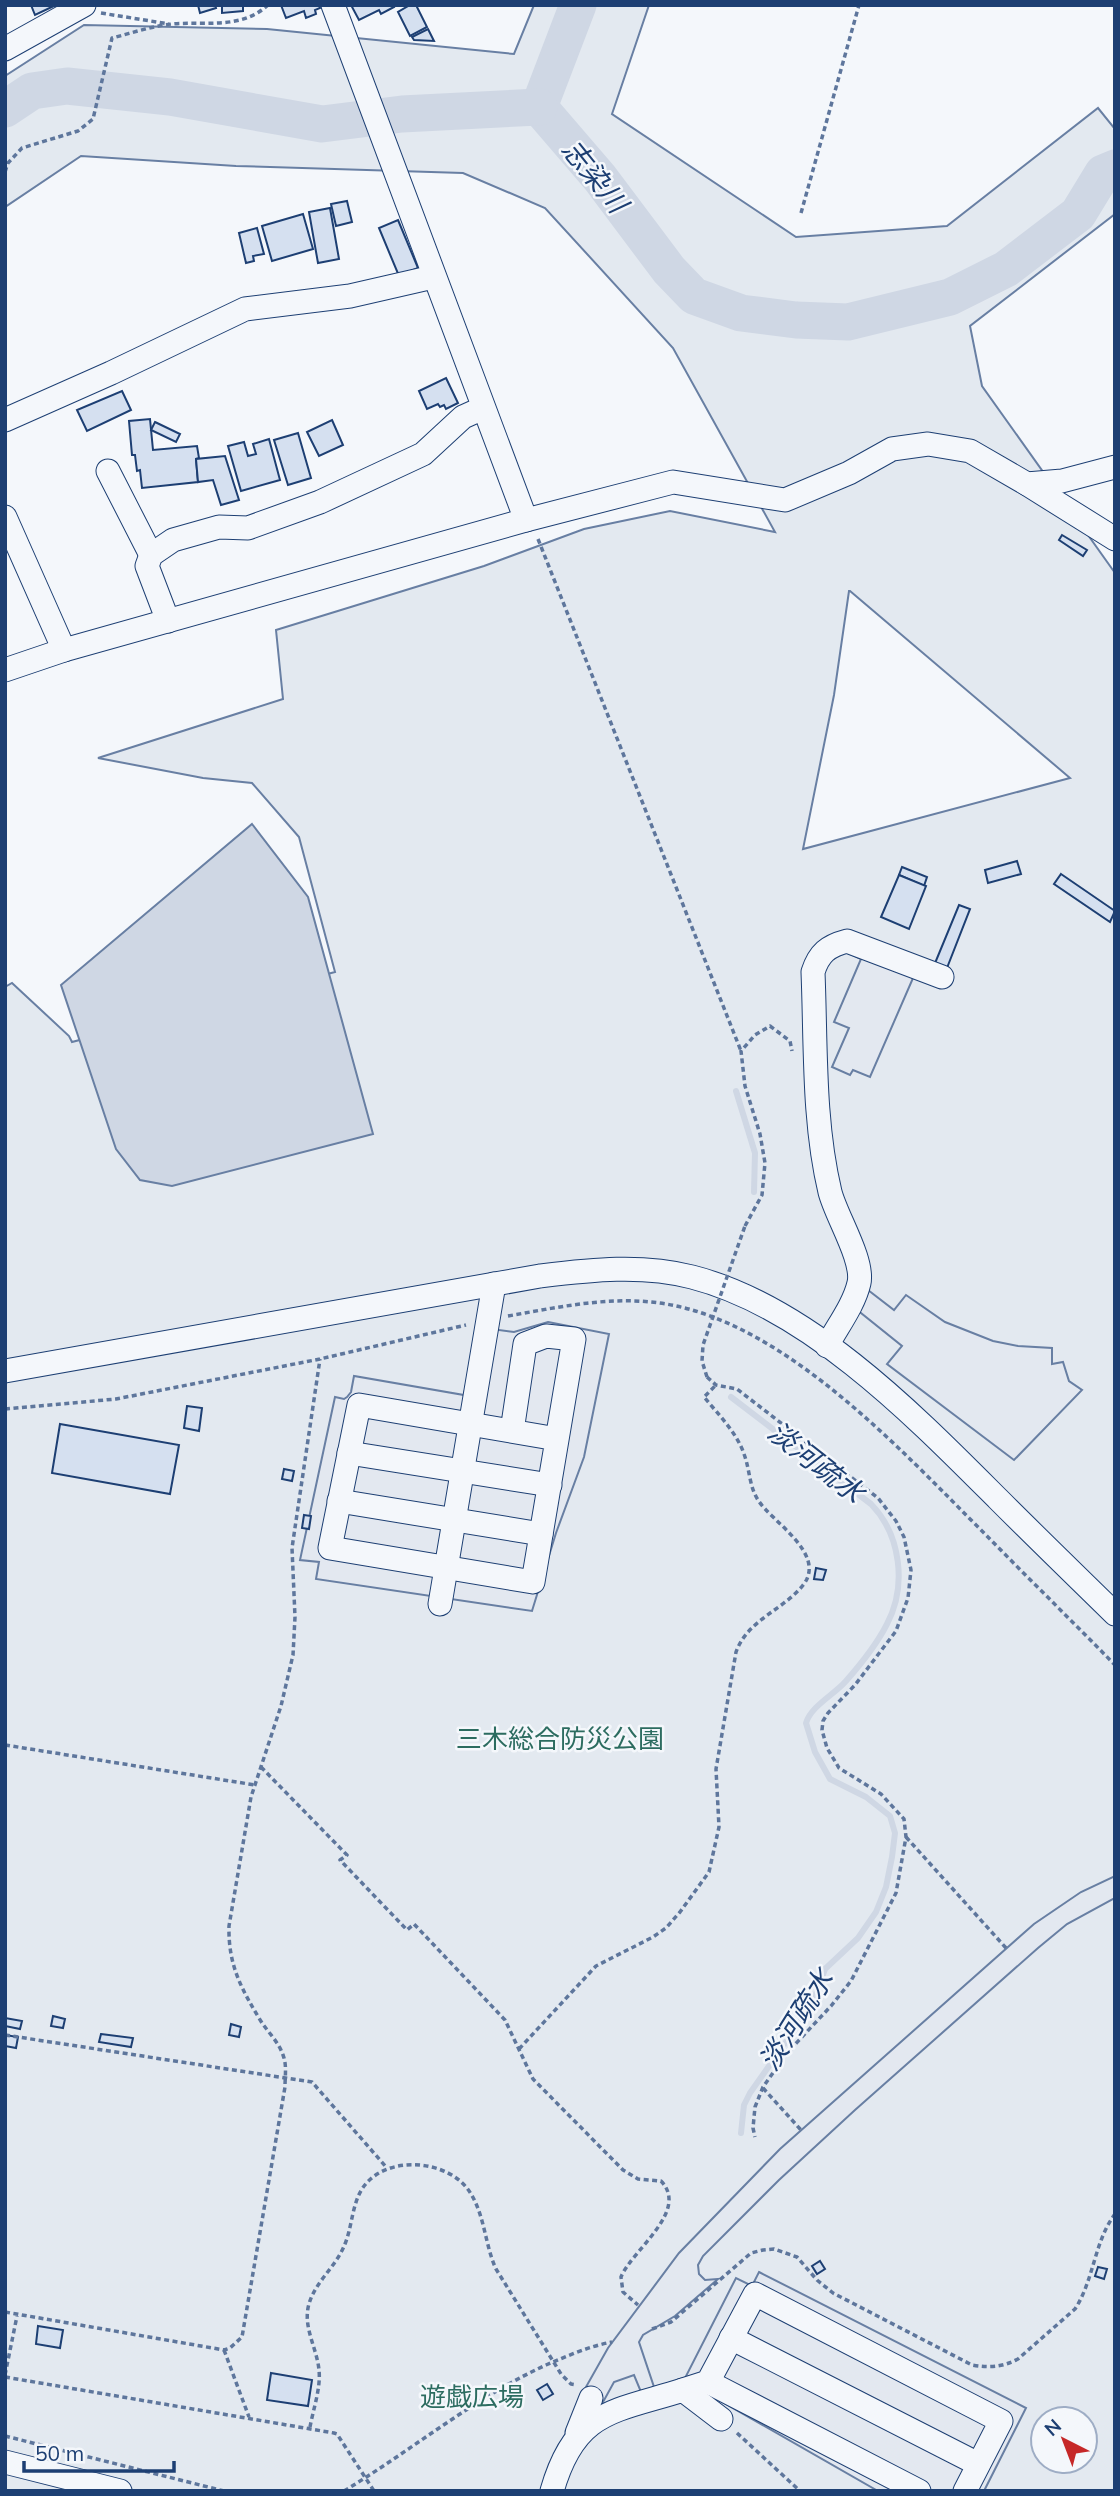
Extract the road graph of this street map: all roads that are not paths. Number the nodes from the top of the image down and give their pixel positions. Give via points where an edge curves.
1 (333, 5) edge
2 (81, 7) edge
3 (5, 49) edge
4 (433, 276) junction
5 (483, 408) junction
6 (5, 420) edge
7 (1115, 467) edge
8 (108, 471) dead end
9 (1027, 484) junction
10 (5, 517) edge
11 (526, 520) junction
12 (1115, 539) edge
13 (151, 555) junction
14 (168, 621) junction
15 (64, 650) junction
16 (5, 670) edge
17 (942, 977) dead end
18 (494, 1284) junction
19 (827, 1346) junction
20 (5, 1371) edge
21 (470, 1425) junction
22 (512, 1431) junction
23 (557, 1439) junction
24 (349, 1453) junction
25 (463, 1471) junction
26 (550, 1485) junction
27 (339, 1501) junction
28 (454, 1520) junction
29 (541, 1534) junction
30 (447, 1567) junction
31 (440, 1604) dead end
32 (1115, 1614) edge
33 (731, 2338) junction
34 (708, 2382) junction
35 (683, 2390) junction
36 (583, 2392) road end
37 (721, 2419) road end
38 (571, 2445) junction
39 (5, 2462) edge
40 (978, 2464) junction
41 (120, 2491) edge
42 (552, 2491) edge
43 (919, 2491) edge
44 (965, 2491) edge

1 - 4 street
2 - 3 street
4 - 5 street
4 - 6 street via 350,296 245,309
5 - 11 street
5 - 13 street via 463,417 423,454 320,502 248,528 219,527 173,540
7 - 9 street via 1062,481
8 - 13 street
9 - 11 street via 970,451 928,444 892,449 785,500 673,482
9 - 12 street
10 - 15 street
11 - 14 street
13 - 14 street via 147,566
14 - 15 street
15 - 16 street
17 - 19 street via 847,941 824,950 813,972 823,1160 859,1281
18 - 19 street via 586,1270 662,1271 712,1283 757,1302
18 - 20 street
18 - 21 street
19 - 32 street via 914,1416
21 - 22 street
21 - 24 street via 359,1405
21 - 25 street
22 - 23 street
22 - 23 street via 525,1344 546,1336 574,1339
23 - 26 street
24 - 25 street
24 - 27 street
25 - 26 street
25 - 28 street
26 - 29 street
27 - 28 street
27 - 30 street via 330,1548
28 - 29 street
28 - 30 street
29 - 30 street via 533,1582
30 - 31 street
33 - 34 street
33 - 40 street
33 - 40 street via 755,2294 1001,2421
34 - 35 street
34 - 43 street
35 - 37 street
35 - 38 street via 610,2413 585,2427
36 - 38 street
38 - 42 street
39 - 41 street
40 - 44 street

